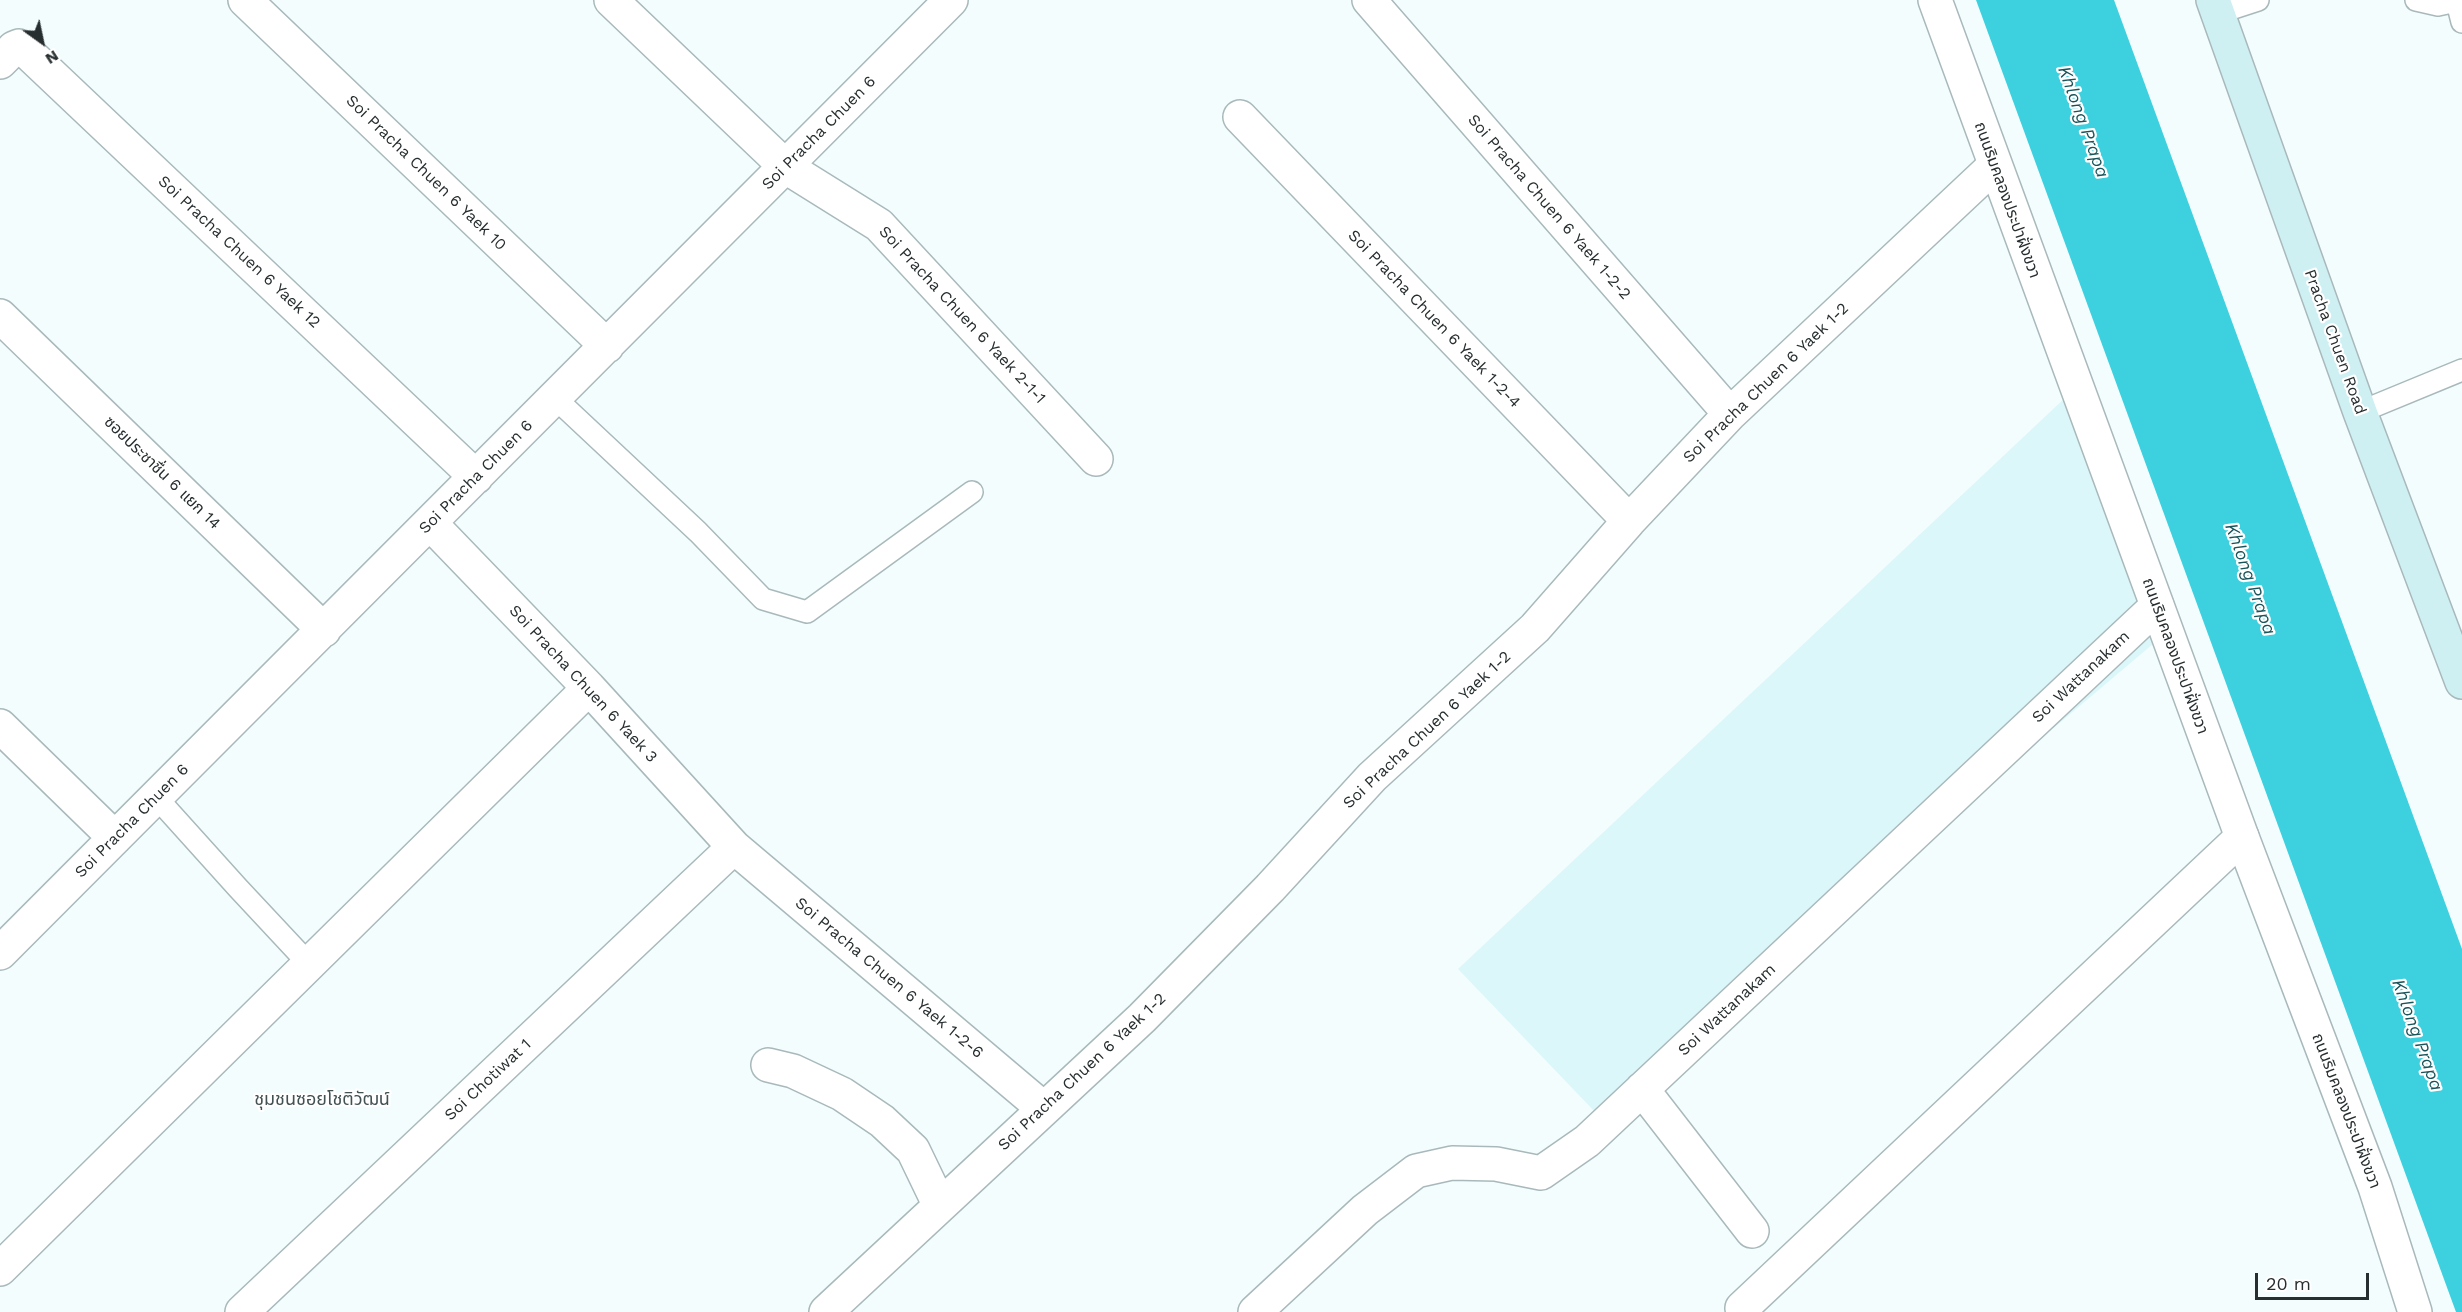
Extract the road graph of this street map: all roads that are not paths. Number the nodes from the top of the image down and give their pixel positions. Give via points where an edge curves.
1 (245, 0) edge
2 (611, 0) edge
3 (951, 0) edge
4 (1369, 0) edge
5 (1935, 0) edge
6 (2258, 0) edge
7 (2416, 0) edge
8 (2215, 7) edge
9 (2460, 8) edge
10 (0, 62) edge
11 (1240, 117) dead end
12 (1994, 166) junction
13 (786, 167) junction
14 (0, 316) edge
15 (607, 346) junction
16 (2462, 370) edge
17 (555, 398) junction
18 (2360, 412) junction
19 (1730, 414) junction
20 (1096, 459) dead end
21 (476, 477) junction
22 (972, 492) dead end
23 (1629, 521) junction
24 (430, 523) junction
25 (2157, 606) junction
26 (324, 630) junction
27 (2462, 682) edge
28 (589, 688) junction
29 (0, 726) edge
30 (156, 797) junction
31 (2242, 837) junction
32 (115, 838) junction
33 (734, 847) junction
34 (0, 953) edge
35 (309, 964) junction
36 (768, 1065) dead end
37 (1642, 1089) junction
38 (1044, 1109) junction
39 (940, 1206) junction
40 (1752, 1231) dead end
41 (0, 1269) edge
42 (1742, 1308) dead end
43 (242, 1312) edge
44 (826, 1312) edge
45 (1255, 1312) edge
46 (2414, 1312) edge

1 - 15 street, Soi Pracha Chuen 6 Yaek 10
2 - 13 street, Soi Pracha Chuen 6 Yaek 2-1-1
3 - 13 street, Soi Pracha Chuen 6
4 - 19 street, Soi Pracha Chuen 6 Yaek 1-2-2
5 - 12 street, ถนนริมคลองประปาฝั่งขวา
6 - 8 lane
7 - 9 lane
8 - 18 main road, Pracha Chuen Road
10 - 21 street, Soi Pracha Chuen 6 Yaek 12 via 14,48 24,48
11 - 23 street, Soi Pracha Chuen 6 Yaek 1-2-4
12 - 19 street, Soi Pracha Chuen 6 Yaek 1-2
12 - 25 street, ถนนริมคลองประปาฝั่งขวา
13 - 15 street, Soi Pracha Chuen 6
13 - 20 street, Soi Pracha Chuen 6 Yaek 2-1-1 via 879,225
14 - 26 street, ซอยประชาชื่น 6 แยก 14
15 - 17 street, Soi Pracha Chuen 6
16 - 18 lane
17 - 21 street, Soi Pracha Chuen 6
17 - 22 lane via 698,531 763,599 807,612
18 - 27 main road, Pracha Chuen Road
19 - 23 street, Soi Pracha Chuen 6 Yaek 1-2
21 - 24 street, Soi Pracha Chuen 6
23 - 38 street, Soi Pracha Chuen 6 Yaek 1-2 via 1535,628 1372,777 1142,1018
24 - 26 street, Soi Pracha Chuen 6
24 - 28 street, Soi Pracha Chuen 6 Yaek 3
25 - 31 street, ถนนริมคลองประปาฝั่งขวา
25 - 37 street, Soi Wattanakam
26 - 30 street, Soi Pracha Chuen 6
28 - 33 street, Soi Pracha Chuen 6 Yaek 3
28 - 35 street
29 - 32 street
30 - 32 street, Soi Pracha Chuen 6
30 - 35 lane
31 - 42 street
31 - 46 street, ถนนริมคลองประปาฝั่งขวา via 2375,1187
32 - 34 street, Soi Pracha Chuen 6
33 - 38 street, Soi Pracha Chuen 6 Yaek 1-2-6
33 - 43 street, Soi Chotiwat 1
35 - 41 street
36 - 39 street via 793,1071 842,1094 882,1121 913,1150
37 - 40 street
37 - 45 street, Soi Wattanakam via 1587,1141 1541,1173 1496,1164 1452,1163 1416,1171 1365,1210
38 - 39 street, Soi Pracha Chuen 6 Yaek 1-2
39 - 44 street, Soi Pracha Chuen 6 Yaek 1-2

